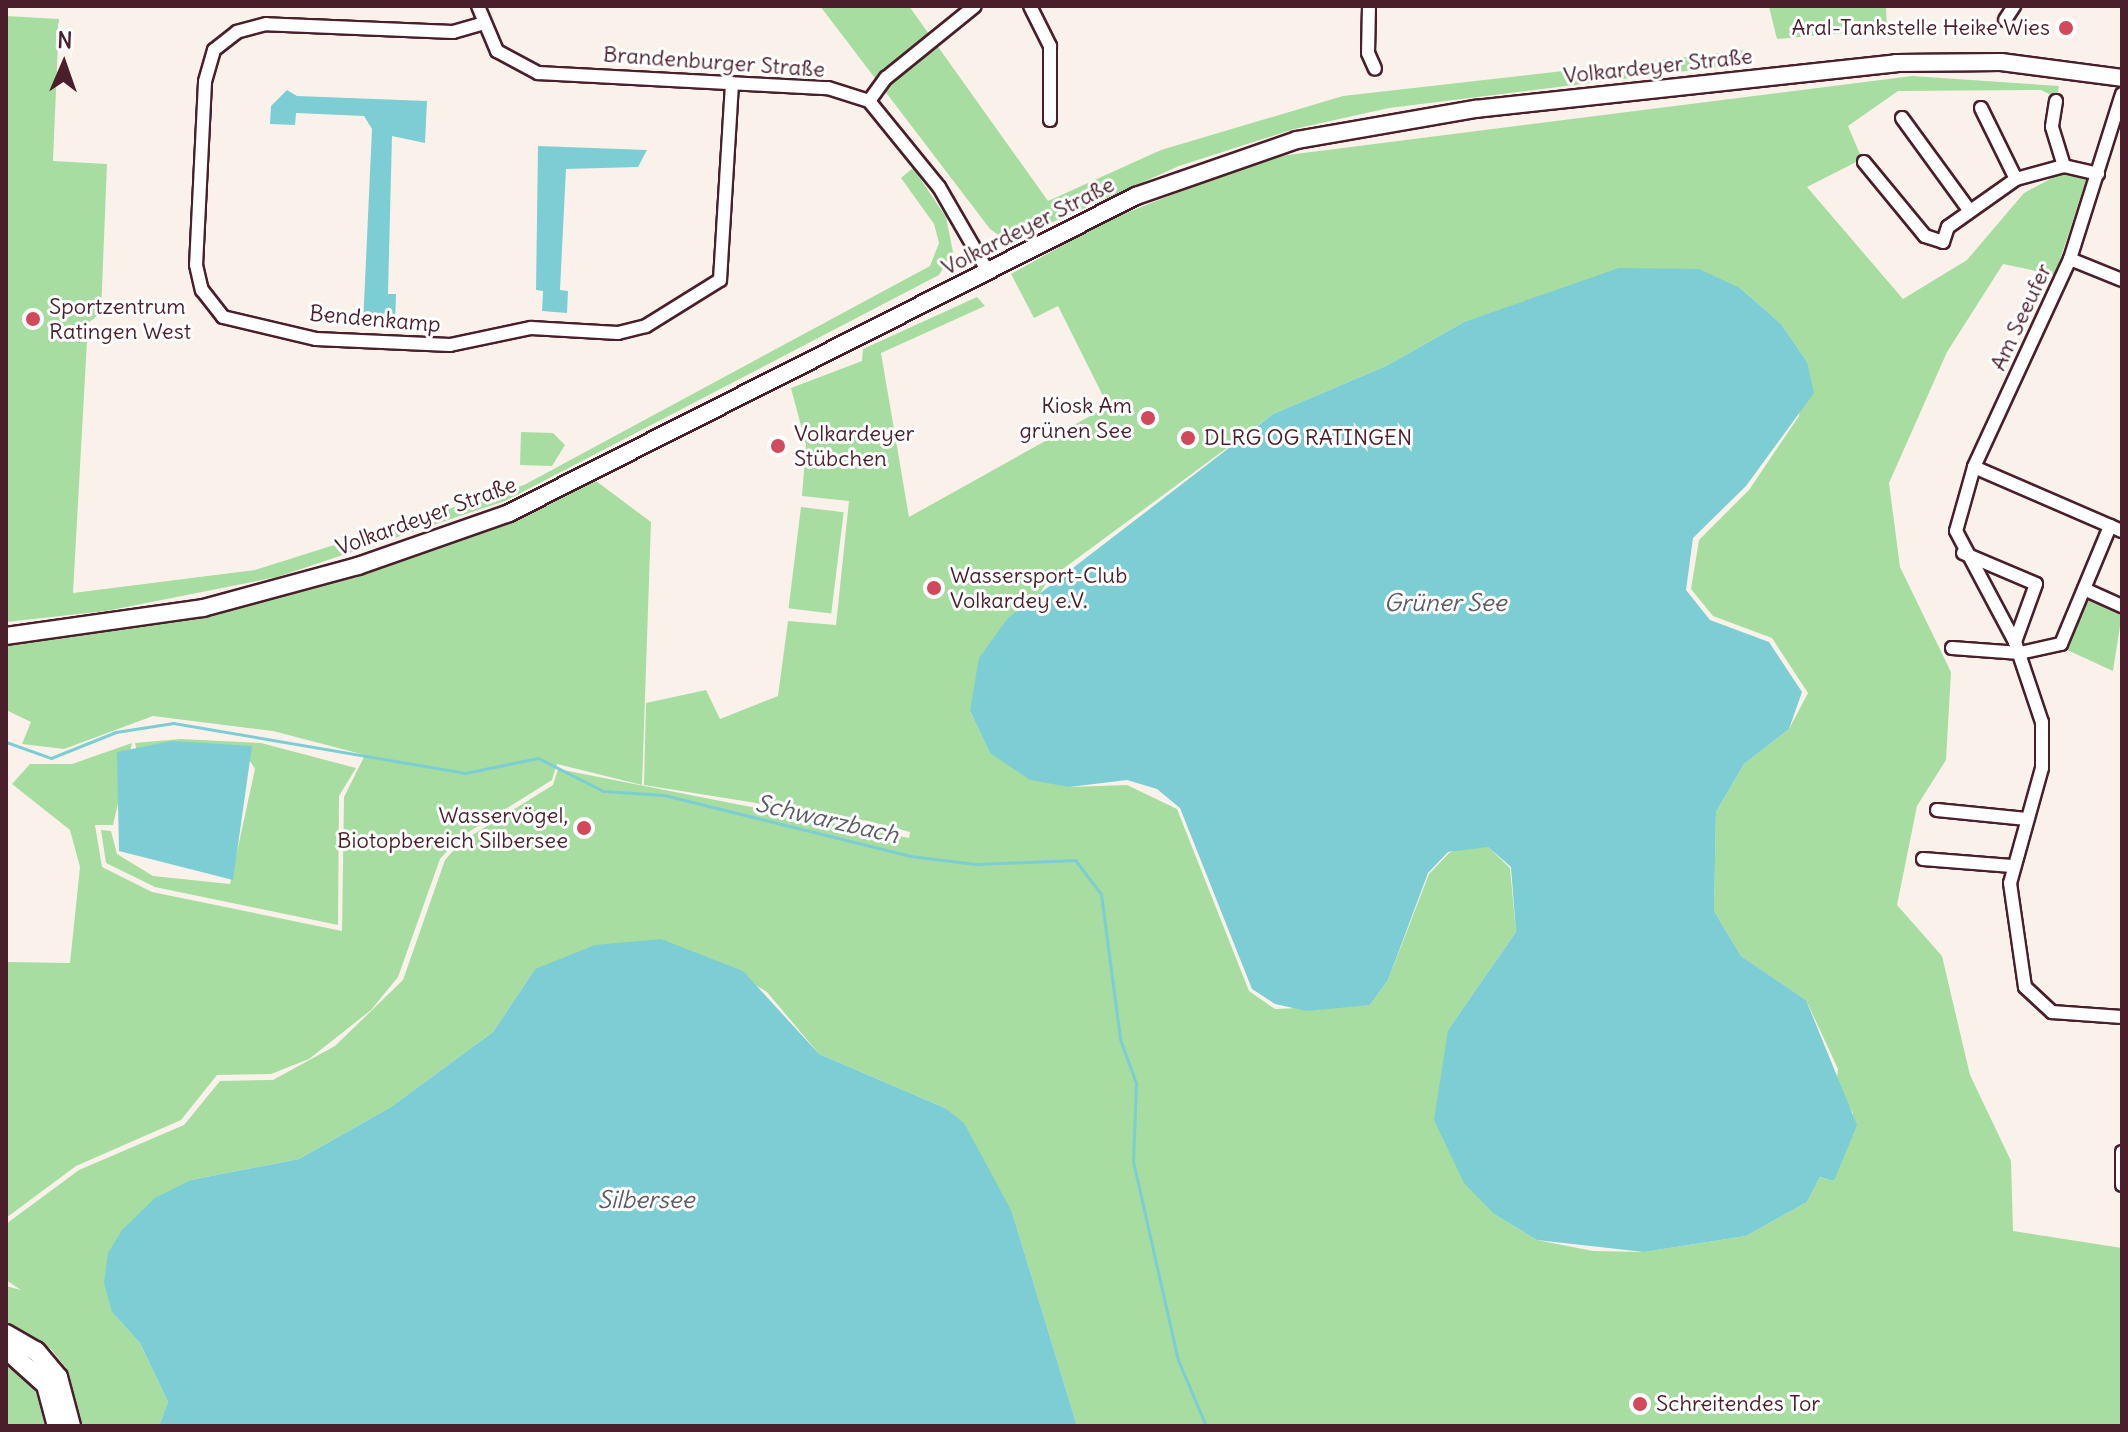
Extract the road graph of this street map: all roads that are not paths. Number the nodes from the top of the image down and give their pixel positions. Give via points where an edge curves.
1 (478, 6) edge
2 (975, 6) edge
3 (1030, 6) edge
4 (1369, 6) edge
5 (2014, 6) edge
6 (2005, 20) dead end
7 (481, 24) junction
8 (1375, 69) dead end
9 (2122, 78) edge
10 (732, 83) junction
11 (2122, 94) edge
12 (869, 101) junction
13 (2056, 101) dead end
14 (1981, 108) dead end
15 (1902, 118) dead end
16 (1050, 120) dead end
17 (1864, 162) dead end
18 (2064, 166) junction
19 (2098, 174) junction
20 (2016, 179) junction
21 (1969, 210) junction
22 (2070, 259) junction
23 (988, 272) junction
24 (2122, 280) edge
25 (1974, 467) junction
26 (2116, 528) edge
27 (1963, 553) junction
28 (2084, 589) junction
29 (2122, 606) edge
30 (6, 636) edge
31 (2017, 647) junction
32 (1952, 648) dead end
33 (1937, 810) dead end
34 (2027, 819) junction
35 (1923, 859) dead end
36 (2012, 866) junction
37 (2122, 1017) edge
38 (2122, 1152) edge
39 (2122, 1185) edge
40 (6, 1334) edge
41 (6, 1349) edge
42 (57, 1426) edge
43 (71, 1426) edge

1 - 7 street, Brandenburger Straße
2 - 12 street via 886,78
3 - 16 street via 1050,46
4 - 8 street
5 - 6 street
7 - 10 street, Brandenburger Straße via 506,59 538,73
7 - 10 street, Bendenkamp via 453,32 266,24 237,32 214,50 205,82 196,265 202,290 223,317 316,339 450,345 531,328 618,333 646,326 720,280
9 - 23 main road, Volkardeyer Straße via 2001,62 1896,63 1389,121 1188,175
10 - 12 street, Brandenburger Straße via 828,88
11 - 19 street, Am Seeufer
12 - 23 street via 939,187
13 - 18 street via 2052,127
14 - 20 street
15 - 21 street
17 - 21 street via 1925,236 1943,242 1948,227
18 - 19 street
18 - 20 street
19 - 22 street, Am Seeufer
20 - 21 street
22 - 24 street
22 - 25 street, Am Seeufer
23 - 30 main road, Volkardeyer Straße via 509,513 358,566 203,608
25 - 26 street
25 - 27 street, Am Seeufer via 1956,518
26 - 28 street
27 - 31 street, Am Seeufer
27 - 31 street via 2036,584
28 - 29 street
28 - 31 street via 2061,644
31 - 32 street
31 - 34 street, Am Seeufer via 2043,736
33 - 34 street
34 - 36 street, Am Seeufer
35 - 36 street
36 - 37 street, Am Seeufer via 2011,909 2030,998 2052,1012
38 - 39 street
40 - 43 highway via 36,1351 58,1377
41 - 42 highway via 46,1385

